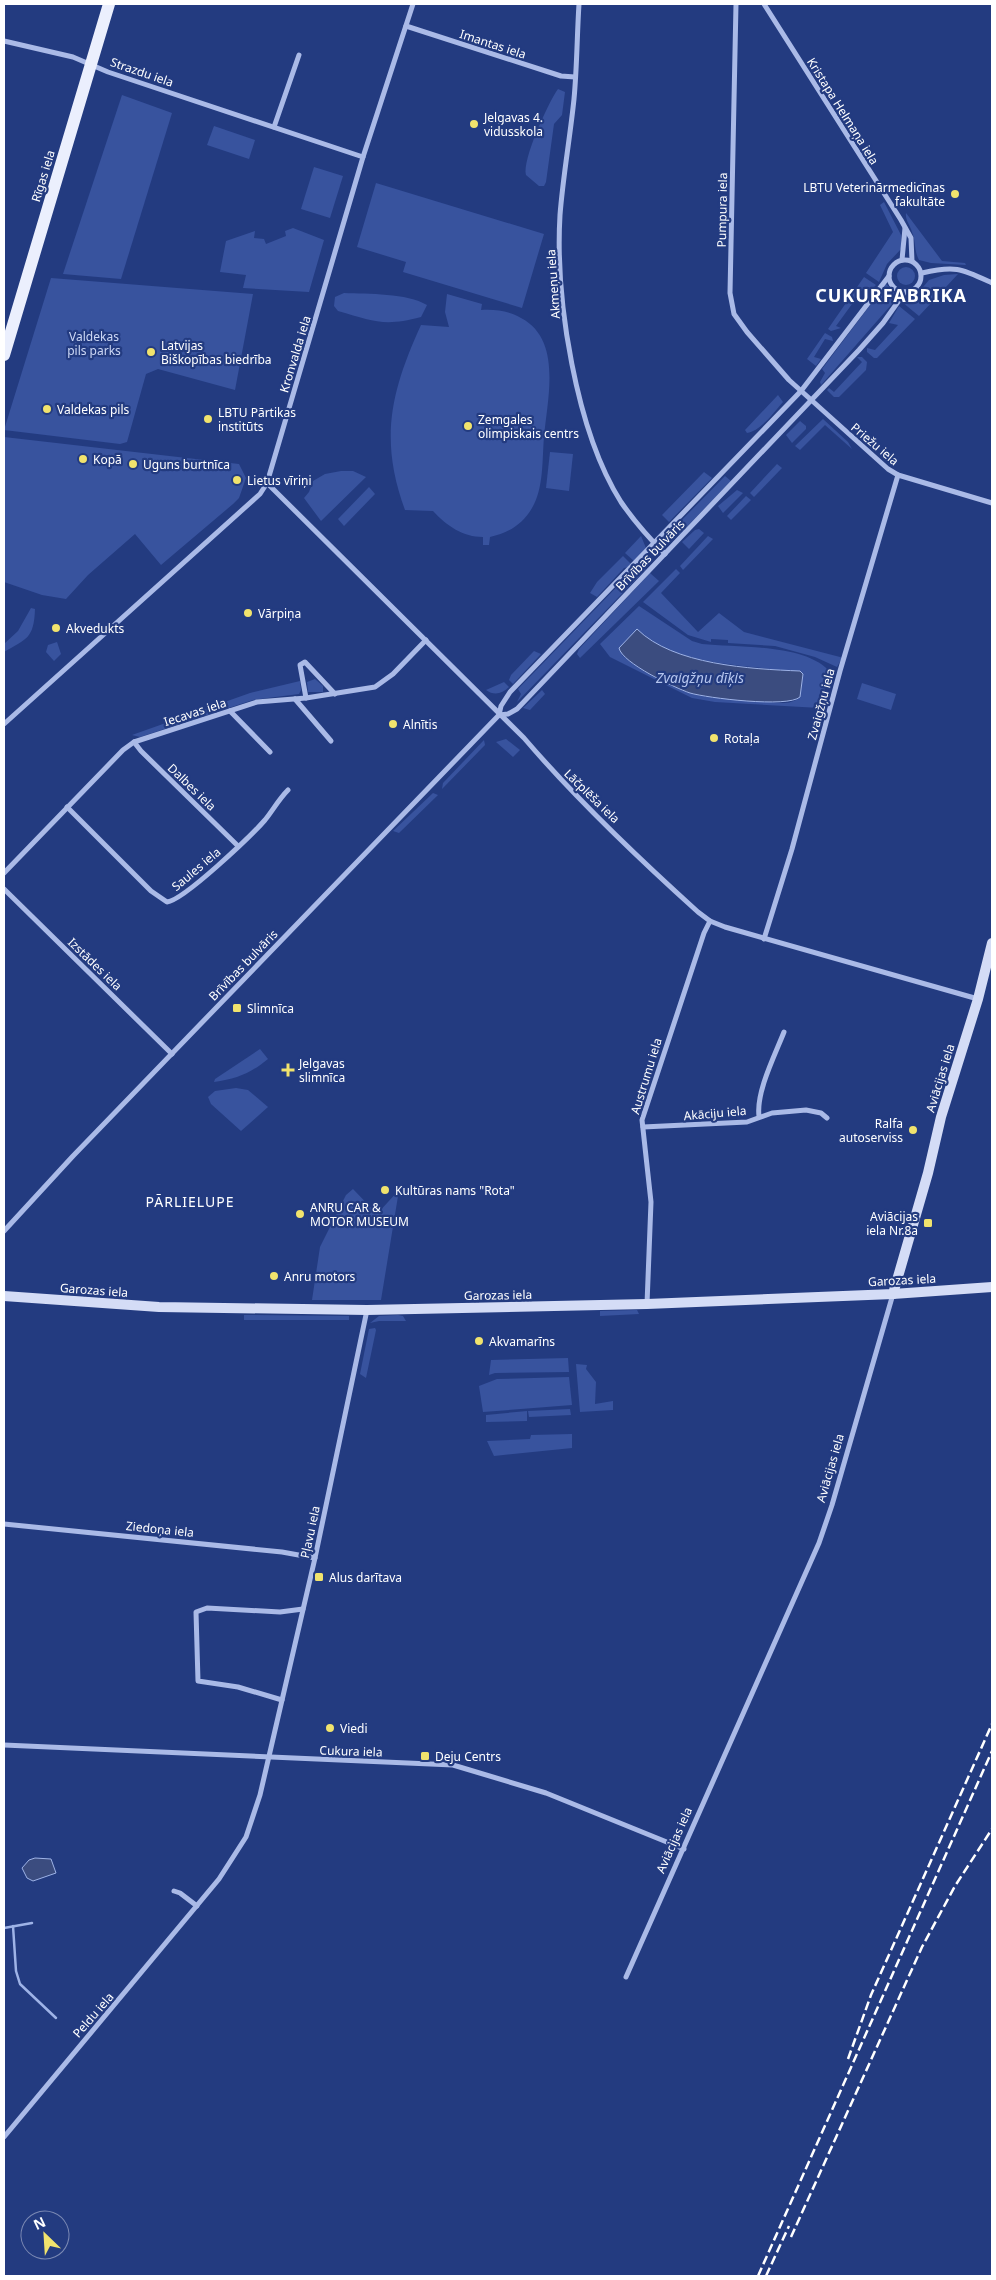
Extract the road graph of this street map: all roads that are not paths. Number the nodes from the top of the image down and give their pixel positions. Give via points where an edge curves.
1 (109, 4) edge
2 (413, 4) edge
3 (579, 4) edge
4 (736, 4) edge
5 (764, 4) edge
6 (406, 26) junction
7 (4, 41) edge
8 (299, 55) dead end
9 (91, 63) junction
10 (575, 78) junction
11 (274, 127) junction
12 (363, 157) junction
13 (905, 228) junction
14 (902, 260) junction
15 (912, 261) junction
16 (922, 273) junction
17 (889, 276) junction
18 (992, 283) edge
19 (905, 292) junction
20 (4, 356) edge
21 (801, 391) junction
22 (812, 402) junction
23 (898, 475) junction
24 (267, 483) junction
25 (992, 503) edge
26 (654, 544) junction
27 (665, 554) junction
28 (426, 640) junction
29 (335, 694) junction
30 (306, 698) junction
31 (295, 699) junction
32 (230, 711) junction
33 (499, 715) junction
34 (4, 724) edge
35 (331, 741) dead end
36 (134, 742) junction
37 (270, 752) dead end
38 (288, 790) dead end
39 (67, 808) junction
40 (238, 846) junction
41 (4, 873) edge
42 (4, 889) edge
43 (710, 921) junction
44 (764, 939) junction
45 (992, 943) edge
46 (978, 999) junction
47 (784, 1032) dead end
48 (172, 1054) junction
49 (759, 1116) junction
50 (827, 1118) dead end
51 (643, 1127) junction
52 (4, 1231) edge
53 (992, 1287) edge
54 (893, 1294) junction
55 (4, 1296) edge
56 (647, 1304) junction
57 (367, 1310) junction
58 (4, 1524) edge
59 (314, 1558) junction
60 (303, 1609) junction
61 (282, 1700) junction
62 (4, 1745) edge
63 (269, 1757) junction
64 (684, 1849) junction
65 (174, 1891) dead end
66 (197, 1906) junction
67 (626, 1977) dead end
68 (4, 2137) edge

1 - 9 main road, Rīgas iela
2 - 6 street, Kronvalda iela
3 - 10 street, Akmeņu iela
4 - 21 street, Pumpura iela via 730,293 734,314 747,332
5 - 13 street, Kristapa Helmaņa iela
6 - 10 street, Imantas iela
6 - 12 street, Kronvalda iela
7 - 9 street, Strazdu iela
8 - 11 street
9 - 11 street, Strazdu iela via 108,72
9 - 20 main road, Rīgas iela
10 - 26 street, Akmeņu iela via 560,216 562,297 570,353 590,432 603,466 621,501
11 - 12 street, Strazdu iela
12 - 24 street, Kronvalda iela
13 - 14 street
13 - 15 street, Kristapa Helmaņa iela via 911,238
14 - 15 street
14 - 17 street, Brīvības bulvāris via 890,269
15 - 16 street
16 - 18 street via 959,269
16 - 19 street, Brīvības bulvāris via 920,284
17 - 19 street via 894,287
17 - 21 street, Brīvības bulvāris
19 - 22 street, Brīvības bulvāris via 883,323
21 - 22 street
21 - 26 street, Brīvības bulvāris
22 - 23 street, Priežu iela
22 - 27 street, Brīvības bulvāris
23 - 25 street, Priežu iela
23 - 44 street, Zvaigžņu iela
24 - 28 street, Lāčplēša iela
24 - 34 street, Kronvalda iela via 260,494
26 - 27 street, Akmeņu iela
26 - 33 street, Brīvības bulvāris via 510,692
27 - 33 street, Brīvības bulvāris via 517,709
28 - 29 street, Iecavas iela via 384,683
28 - 33 street, Lāčplēša iela
29 - 30 street, Iecavas iela
29 - 30 street via 305,662 300,665
30 - 31 street, Iecavas iela
31 - 32 street, Iecavas iela via 257,702
31 - 35 street
32 - 36 street, Iecavas iela
32 - 37 street
33 - 43 street, Lāčplēša iela via 576,796
33 - 48 street, Brīvības bulvāris
36 - 39 street, Iecavas iela
36 - 40 street, Dalbes iela
38 - 40 street, Saules iela
39 - 40 street, Saules iela via 151,891 167,902 182,896
39 - 41 street, Iecavas iela
42 - 48 street, Izstādes iela
43 - 44 street, Lāčplēša iela
43 - 51 street, Austrumu iela via 647,1098
44 - 46 street, Lāčplēša iela
45 - 46 main road, Aviācijas iela
46 - 54 main road, Aviācijas iela via 941,1117
47 - 49 street, Akāciju iela via 761,1094
48 - 52 street, Brīvības bulvāris
49 - 50 street via 806,1110 821,1112
49 - 51 street, Akāciju iela via 747,1122
51 - 56 street, Austrumu iela via 651,1202
53 - 54 main road, Garozas iela
54 - 56 main road, Garozas iela
54 - 64 street, Aviācijas iela via 819,1543
55 - 57 main road, Garozas iela via 159,1307
56 - 57 main road, Garozas iela
57 - 59 street, Pļavu iela
58 - 59 street, Ziedoņa iela
59 - 60 street, Pļavu iela
60 - 61 street, Pļavu iela
60 - 61 street via 280,1612 207,1608 196,1612 198,1681 238,1687
61 - 63 street, Pļavu iela
62 - 63 street, Cukura iela
63 - 64 street, Cukura iela via 453,1765 546,1793
63 - 66 street, Peldu iela via 246,1837 220,1880
64 - 67 street, Aviācijas iela
65 - 66 street
66 - 68 street, Peldu iela

